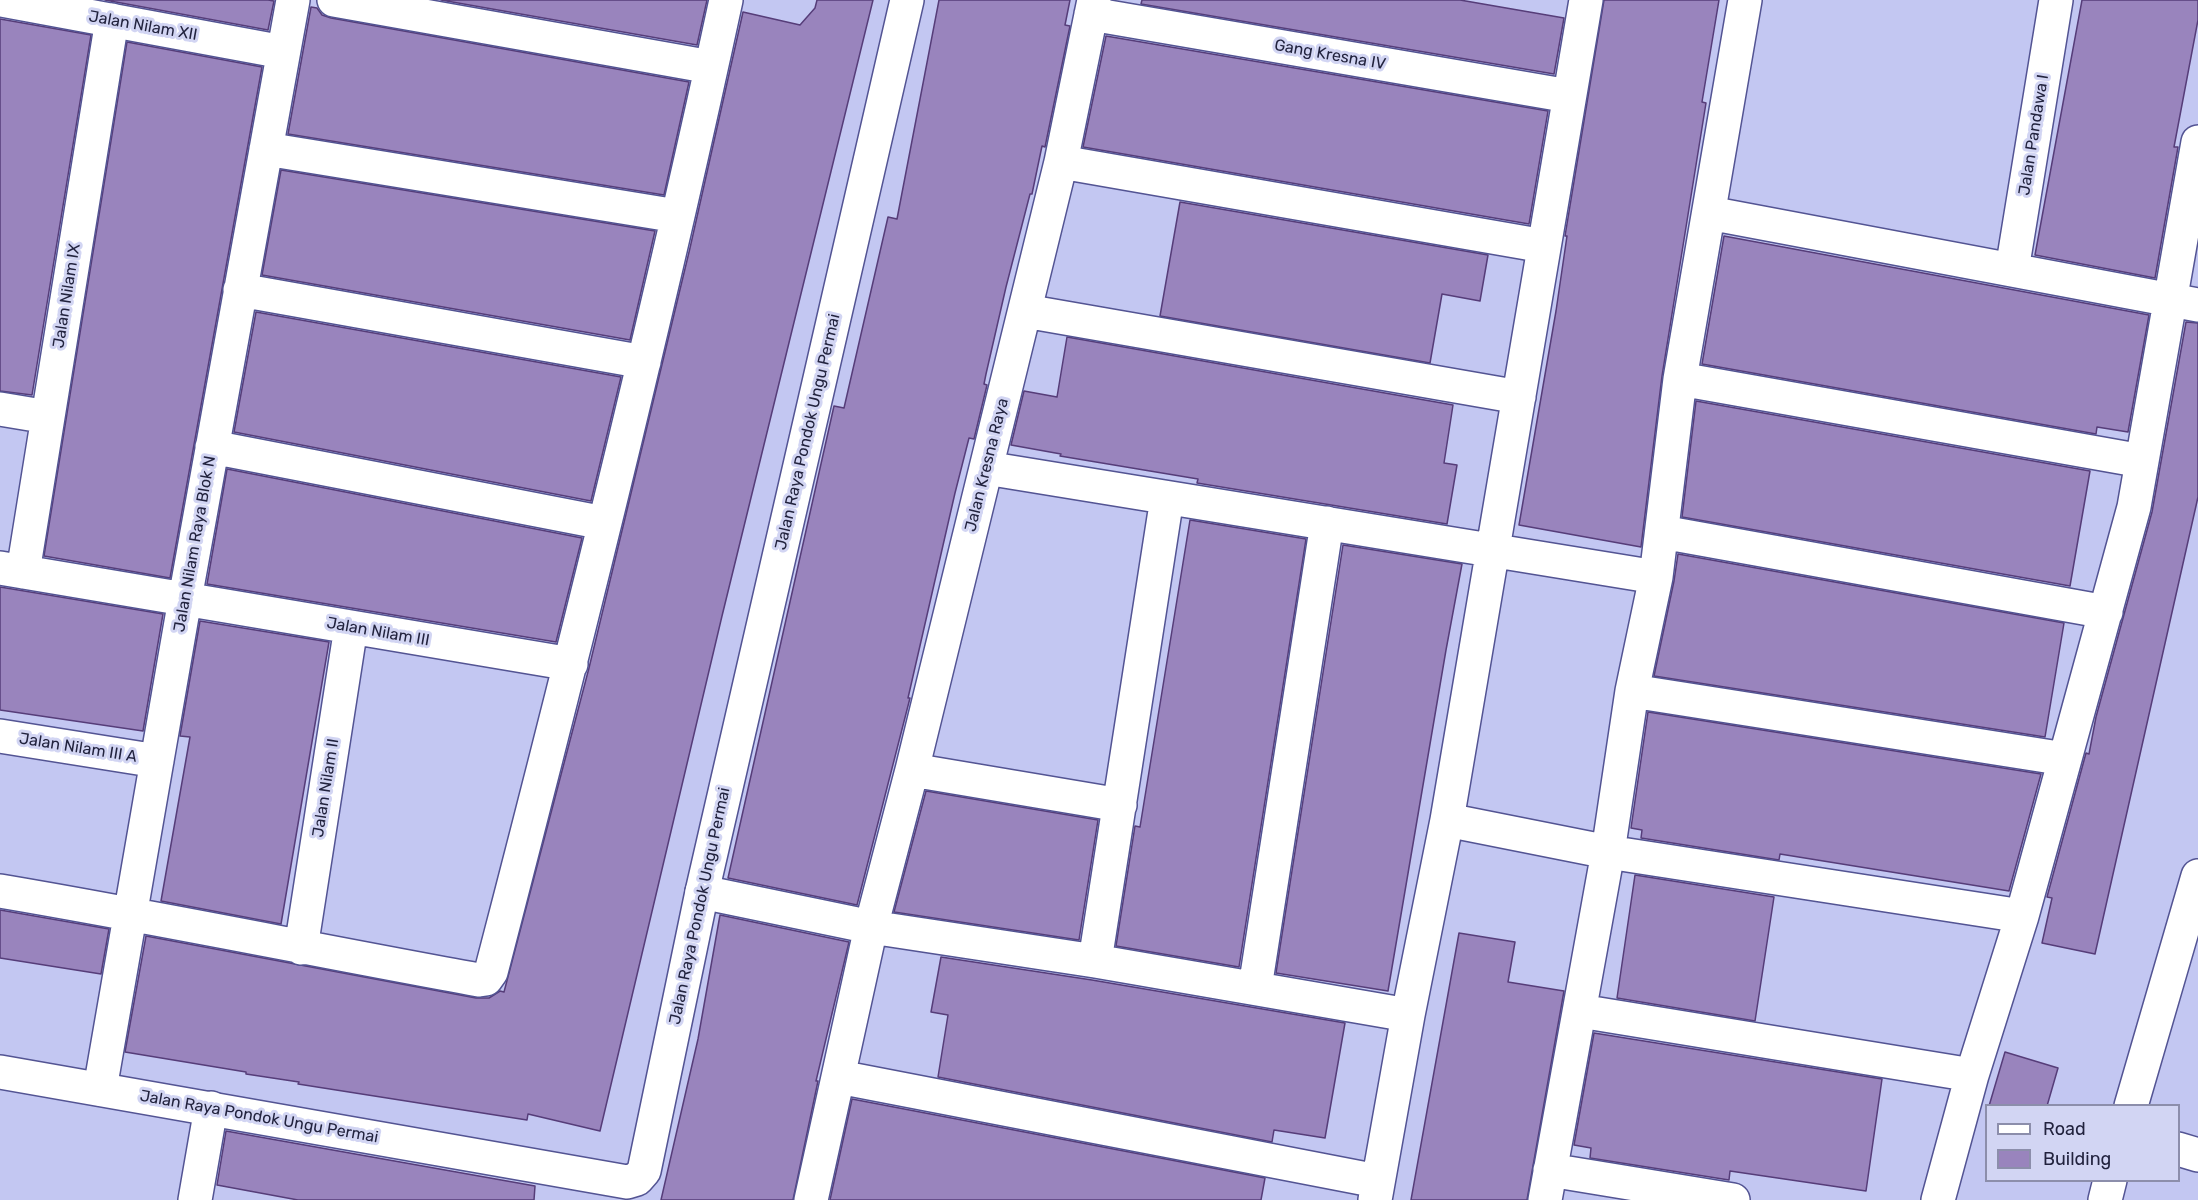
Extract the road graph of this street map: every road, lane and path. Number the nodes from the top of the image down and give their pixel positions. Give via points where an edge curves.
1 (2, 0) edge
2 (293, 0) edge
3 (334, 0) edge
4 (726, 0) edge
5 (907, 0) edge
6 (1586, 0) edge
7 (1745, 0) edge
8 (2056, 0) edge
9 (1093, 7) edge
10 (112, 20) junction
11 (284, 52) junction
12 (711, 67) junction
13 (1569, 96) junction
14 (2198, 142) edge
15 (266, 149) junction
16 (1061, 162) junction
17 (1709, 213) junction
18 (677, 216) junction
19 (1544, 246) junction
20 (2012, 270) junction
21 (240, 290) junction
22 (2184, 303) edge
23 (1025, 311) junction
24 (644, 362) junction
25 (1680, 379) junction
26 (1519, 397) junction
27 (0, 409) edge
28 (48, 417) junction
29 (212, 447) junction
30 (2142, 461) junction
31 (986, 468) junction
32 (1167, 498) junction
33 (604, 523) junction
34 (1327, 523) junction
35 (1662, 532) junction
36 (1493, 551) junction
37 (11, 570) edge
38 (1656, 577) junction
39 (185, 599) junction
40 (2106, 612) junction
41 (351, 627) junction
42 (571, 664) junction
43 (1632, 691) junction
44 (0, 736) edge
45 (2065, 759) junction
46 (157, 761) junction
47 (912, 770) junction
48 (1120, 805) junction
49 (1448, 820) junction
50 (1608, 852) junction
51 (2198, 876) edge
52 (0, 891) edge
53 (702, 892) junction
54 (130, 913) junction
55 (2022, 916) junction
56 (871, 927) junction
57 (301, 948) junction
58 (1095, 961) junction
59 (2187, 963) edge
60 (1255, 988) junction
61 (1580, 1011) junction
62 (1408, 1015) junction
63 (0, 1072) edge
64 (1972, 1075) junction
65 (839, 1077) junction
66 (100, 1089) junction
67 (2132, 1104) edge
68 (211, 1108) junction
69 (2180, 1150) edge
70 (2198, 1155) edge
71 (2110, 1182) edge
72 (1547, 1185) edge
73 (1376, 1190) edge
74 (195, 1200) edge
75 (811, 1200) edge
76 (1733, 1200) edge
77 (1938, 1200) edge
78 (2105, 1200) edge

1 - 10 street, Jalan Nilam XII
2 - 11 street, Jalan Nilam Raya Blok N
3 - 12 street
4 - 12 street
5 - 53 street, Jalan Raya Pondok Ungu Permai
6 - 13 street
7 - 17 street
8 - 20 street, Jalan Pandawa I
9 - 13 street, Gang Kresna IV
9 - 16 street, Jalan Kresna Raya
10 - 11 street, Jalan Nilam XII
10 - 28 street, Jalan Nilam IX
11 - 15 street, Jalan Nilam Raya Blok N
12 - 18 street
13 - 19 street
14 - 22 street
15 - 18 street
15 - 21 street, Jalan Nilam Raya Blok N
16 - 19 street
16 - 23 street, Jalan Kresna Raya
17 - 20 street
17 - 25 street
18 - 24 street
19 - 26 street
20 - 22 street
21 - 24 street
21 - 29 street, Jalan Nilam Raya Blok N
22 - 30 street
23 - 26 street
23 - 31 street, Jalan Kresna Raya
24 - 33 street
25 - 30 street
25 - 35 street
26 - 36 street
27 - 28 street
28 - 37 street, Jalan Nilam IX
29 - 33 street
29 - 39 street, Jalan Nilam Raya Blok N
30 - 40 street
31 - 32 street
31 - 47 street, Jalan Kresna Raya
32 - 34 street
32 - 48 street
33 - 42 street
34 - 36 street
34 - 60 street
35 - 38 street
35 - 40 street
36 - 38 street
36 - 49 street
37 - 39 street, Jalan Nilam III
38 - 43 street
39 - 41 street, Jalan Nilam III
39 - 46 street, Jalan Nilam Raya Blok N
40 - 45 street
41 - 42 street, Jalan Nilam III
41 - 57 street, Jalan Nilam II
42 - 57 street via 491,972 486,979
43 - 45 street
43 - 50 street
44 - 46 street, Jalan Nilam III A
45 - 55 street
46 - 54 street, Jalan Nilam Raya Blok N
47 - 48 street
47 - 56 street, Jalan Kresna Raya
48 - 58 street
49 - 50 street
49 - 62 street
50 - 55 street
50 - 61 street
51 - 59 street
52 - 54 street
53 - 56 street
53 - 68 street, Jalan Raya Pondok Ungu Permai via 644,1171 637,1179 627,1182
54 - 57 street
54 - 66 street, Jalan Nilam Raya Blok N
55 - 64 street
56 - 58 street
56 - 65 street, Jalan Kresna Raya
58 - 60 street
59 - 67 street
60 - 62 street
61 - 64 street
61 - 72 street
62 - 73 street
63 - 66 street, Jalan Raya Pondok Ungu Permai
64 - 77 street
65 - 73 street
65 - 75 street, Jalan Kresna Raya
66 - 68 street, Jalan Raya Pondok Ungu Permai
68 - 74 street
69 - 70 street
71 - 78 street
72 - 76 street

